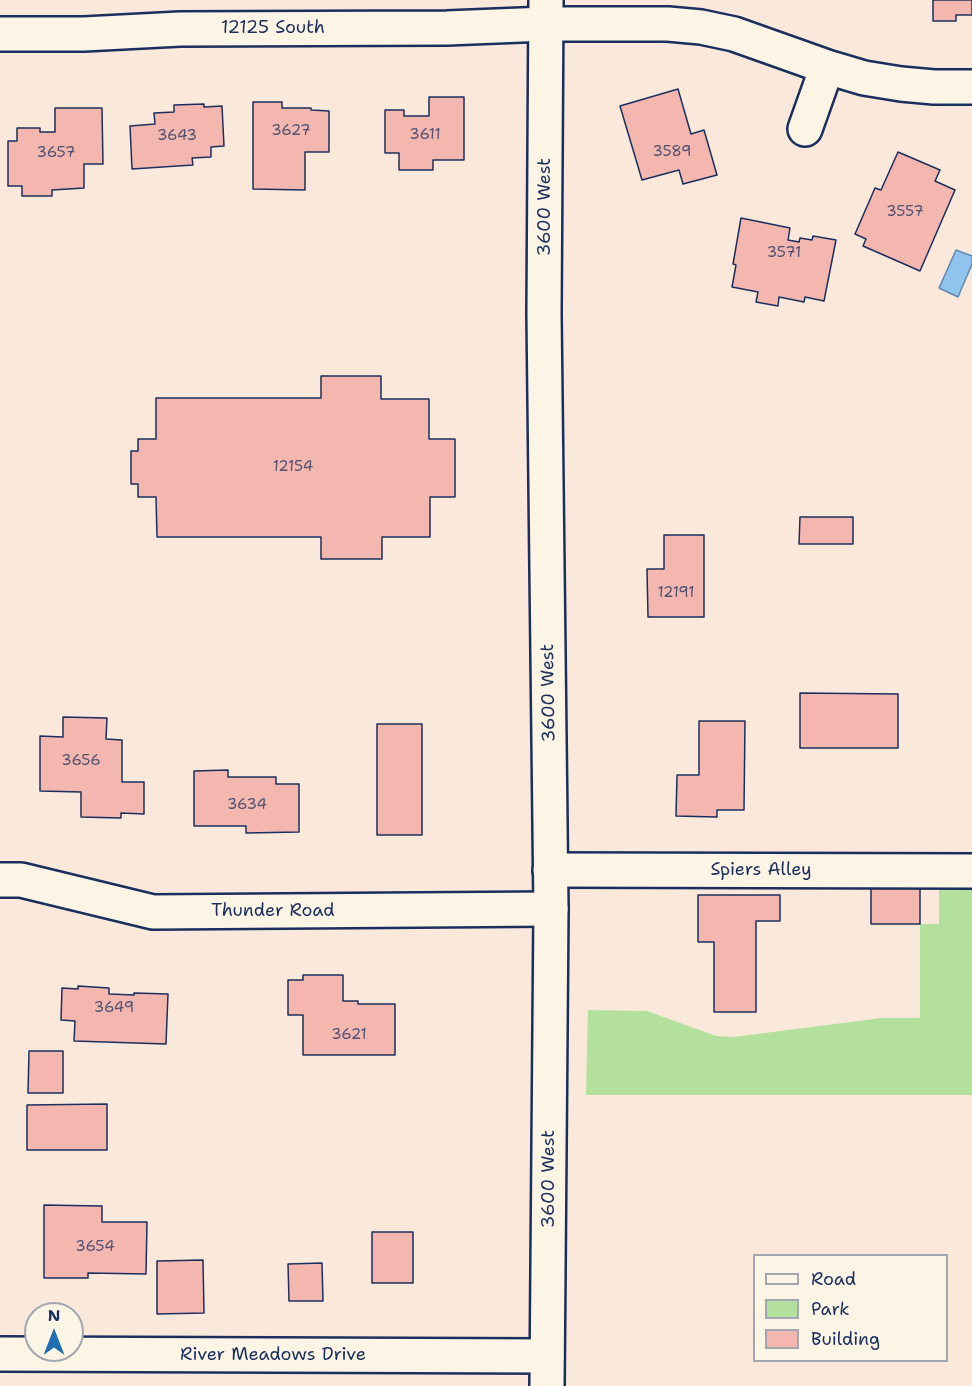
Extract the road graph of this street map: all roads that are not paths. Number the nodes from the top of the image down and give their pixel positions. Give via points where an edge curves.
1 (546, 12) edge
2 (0, 34) edge
3 (827, 67) junction
4 (972, 87) edge
5 (805, 129) dead end
6 (550, 870) junction
7 (972, 871) edge
8 (0, 880) edge
9 (551, 909) junction
10 (0, 1354) edge
11 (547, 1371) edge

1 - 2 street, 12125 South via 447,28
1 - 3 street, 12125 South via 701,27 734,34
1 - 6 street, 3600 West via 544,314
3 - 4 street, 12125 South via 902,84
3 - 5 street
6 - 7 street, Spiers Alley
6 - 9 street, 3600 West
8 - 9 street, Thunder Road via 21,879 153,912
9 - 11 street, 3600 West
10 - 11 street, River Meadows Drive

